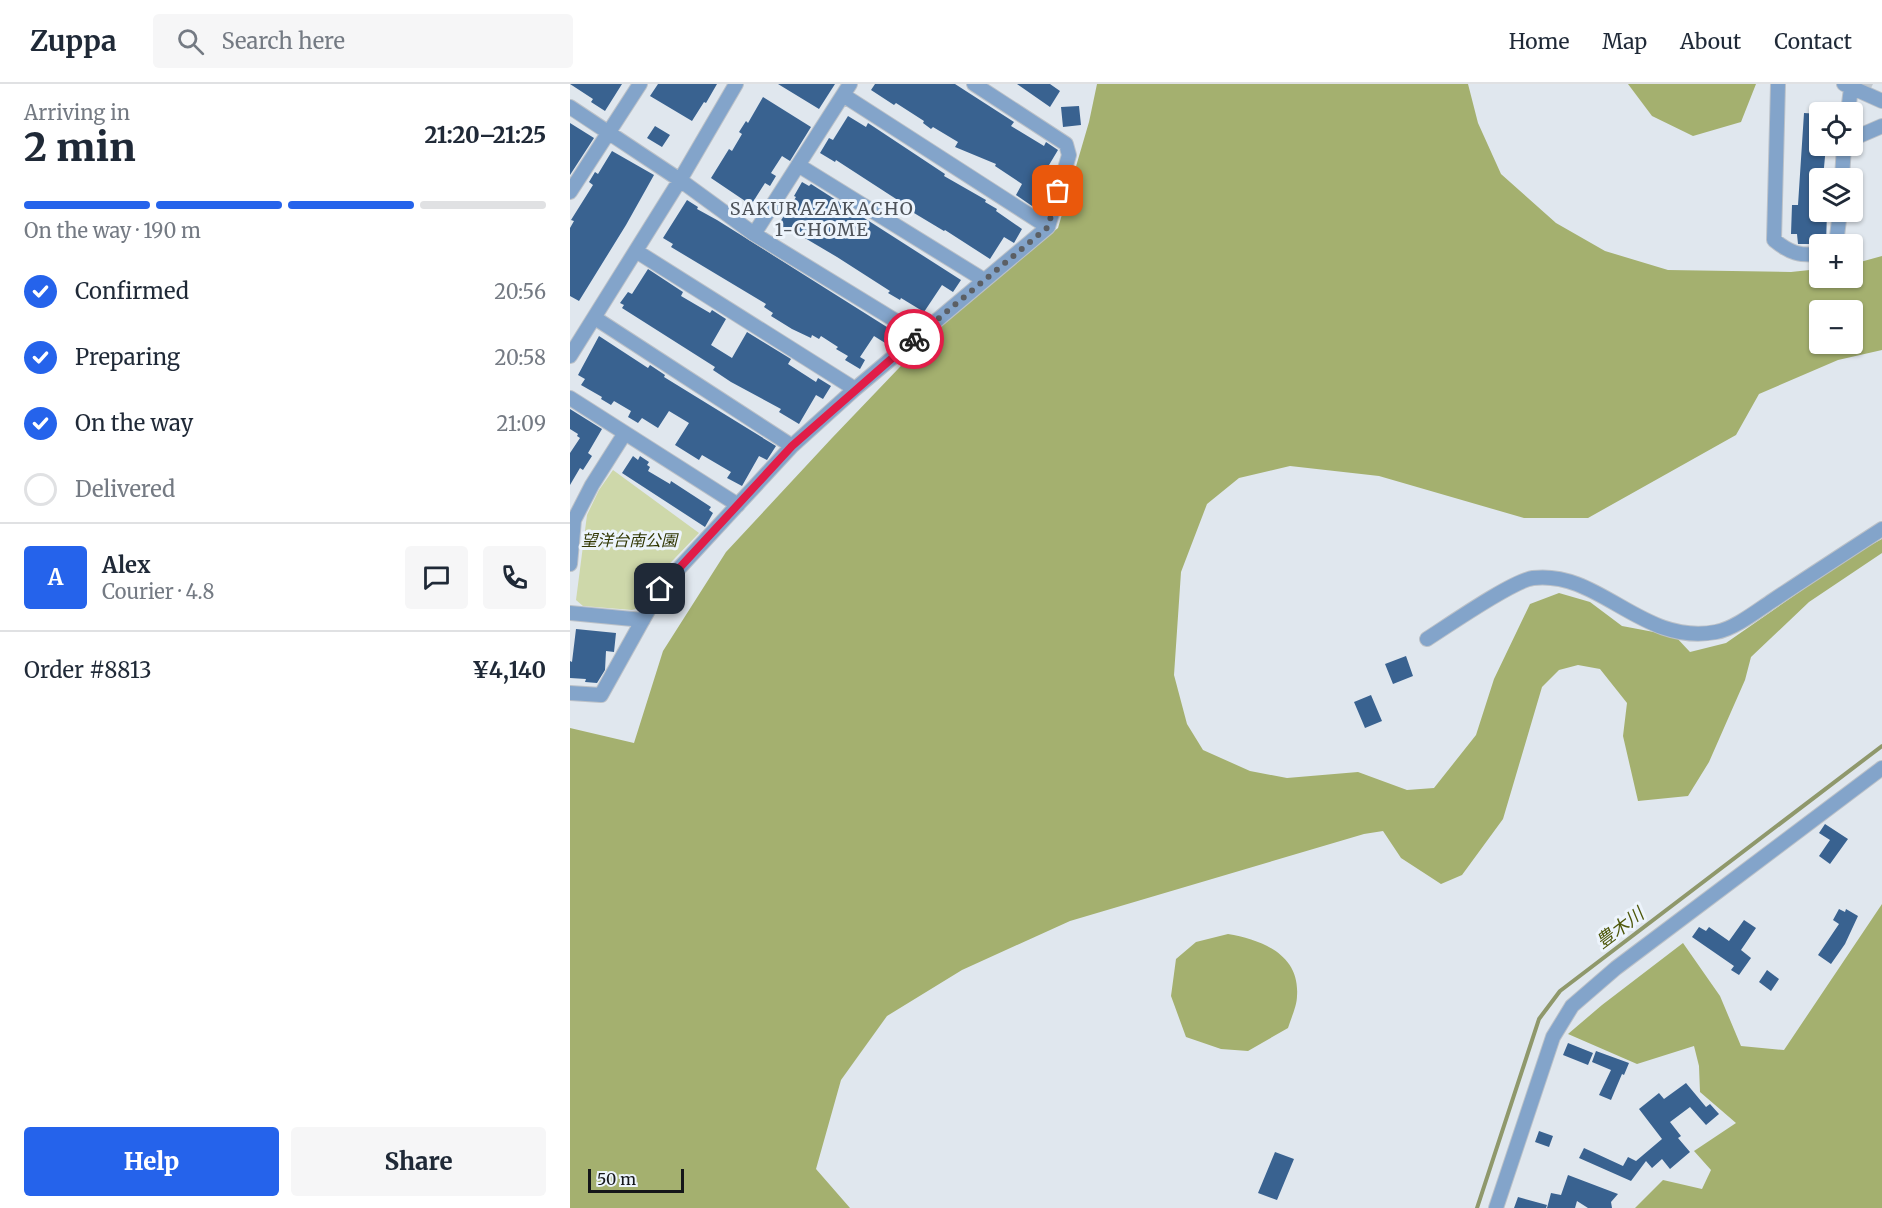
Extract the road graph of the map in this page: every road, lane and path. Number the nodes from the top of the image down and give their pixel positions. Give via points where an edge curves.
1 (640, 84) edge
2 (736, 84) edge
3 (975, 84) edge
4 (1778, 84) edge
5 (1848, 86) edge
6 (846, 89) edge
7 (1882, 101) edge
8 (1848, 102) edge
9 (570, 107) edge
10 (1882, 126) edge
11 (609, 132) junction
12 (1863, 134) edge
13 (798, 165) junction
14 (680, 180) junction
15 (570, 192) edge
16 (1048, 227) junction
17 (754, 234) junction
18 (636, 251) junction
19 (1809, 255) edge
20 (984, 280) junction
21 (595, 318) junction
22 (919, 335) junction
23 (570, 356) edge
24 (855, 389) junction
25 (570, 398) edge
26 (626, 434) junction
27 (792, 446) junction
28 (738, 505) junction
29 (1882, 529) edge
30 (570, 564) edge
31 (570, 613) edge
32 (643, 620) junction
33 (1427, 639) dead end
34 (570, 693) edge
35 (1882, 768) edge
36 (1496, 1208) edge

1 - 11 street
2 - 14 street
3 - 16 street via 1066,144 1069,155
4 - 19 street via 1774,240 1786,250
5 - 7 street
5 - 8 street
6 - 13 street
6 - 16 street
9 - 11 street
10 - 12 street
11 - 14 street
11 - 15 street
13 - 17 street
13 - 20 street
14 - 17 street
14 - 18 street
16 - 20 street
17 - 22 street
18 - 21 street
18 - 24 street
20 - 22 street
21 - 23 street
21 - 27 street
22 - 24 street
24 - 27 street
25 - 26 street
26 - 28 street
26 - 30 street via 574,520
27 - 28 street
28 - 32 street via 660,589
29 - 33 street via 1746,618 1718,632 1689,634 1655,625 1588,588 1559,578 1531,578
31 - 32 street
32 - 34 street via 602,694
35 - 36 street via 1616,968 1572,1006 1552,1037

